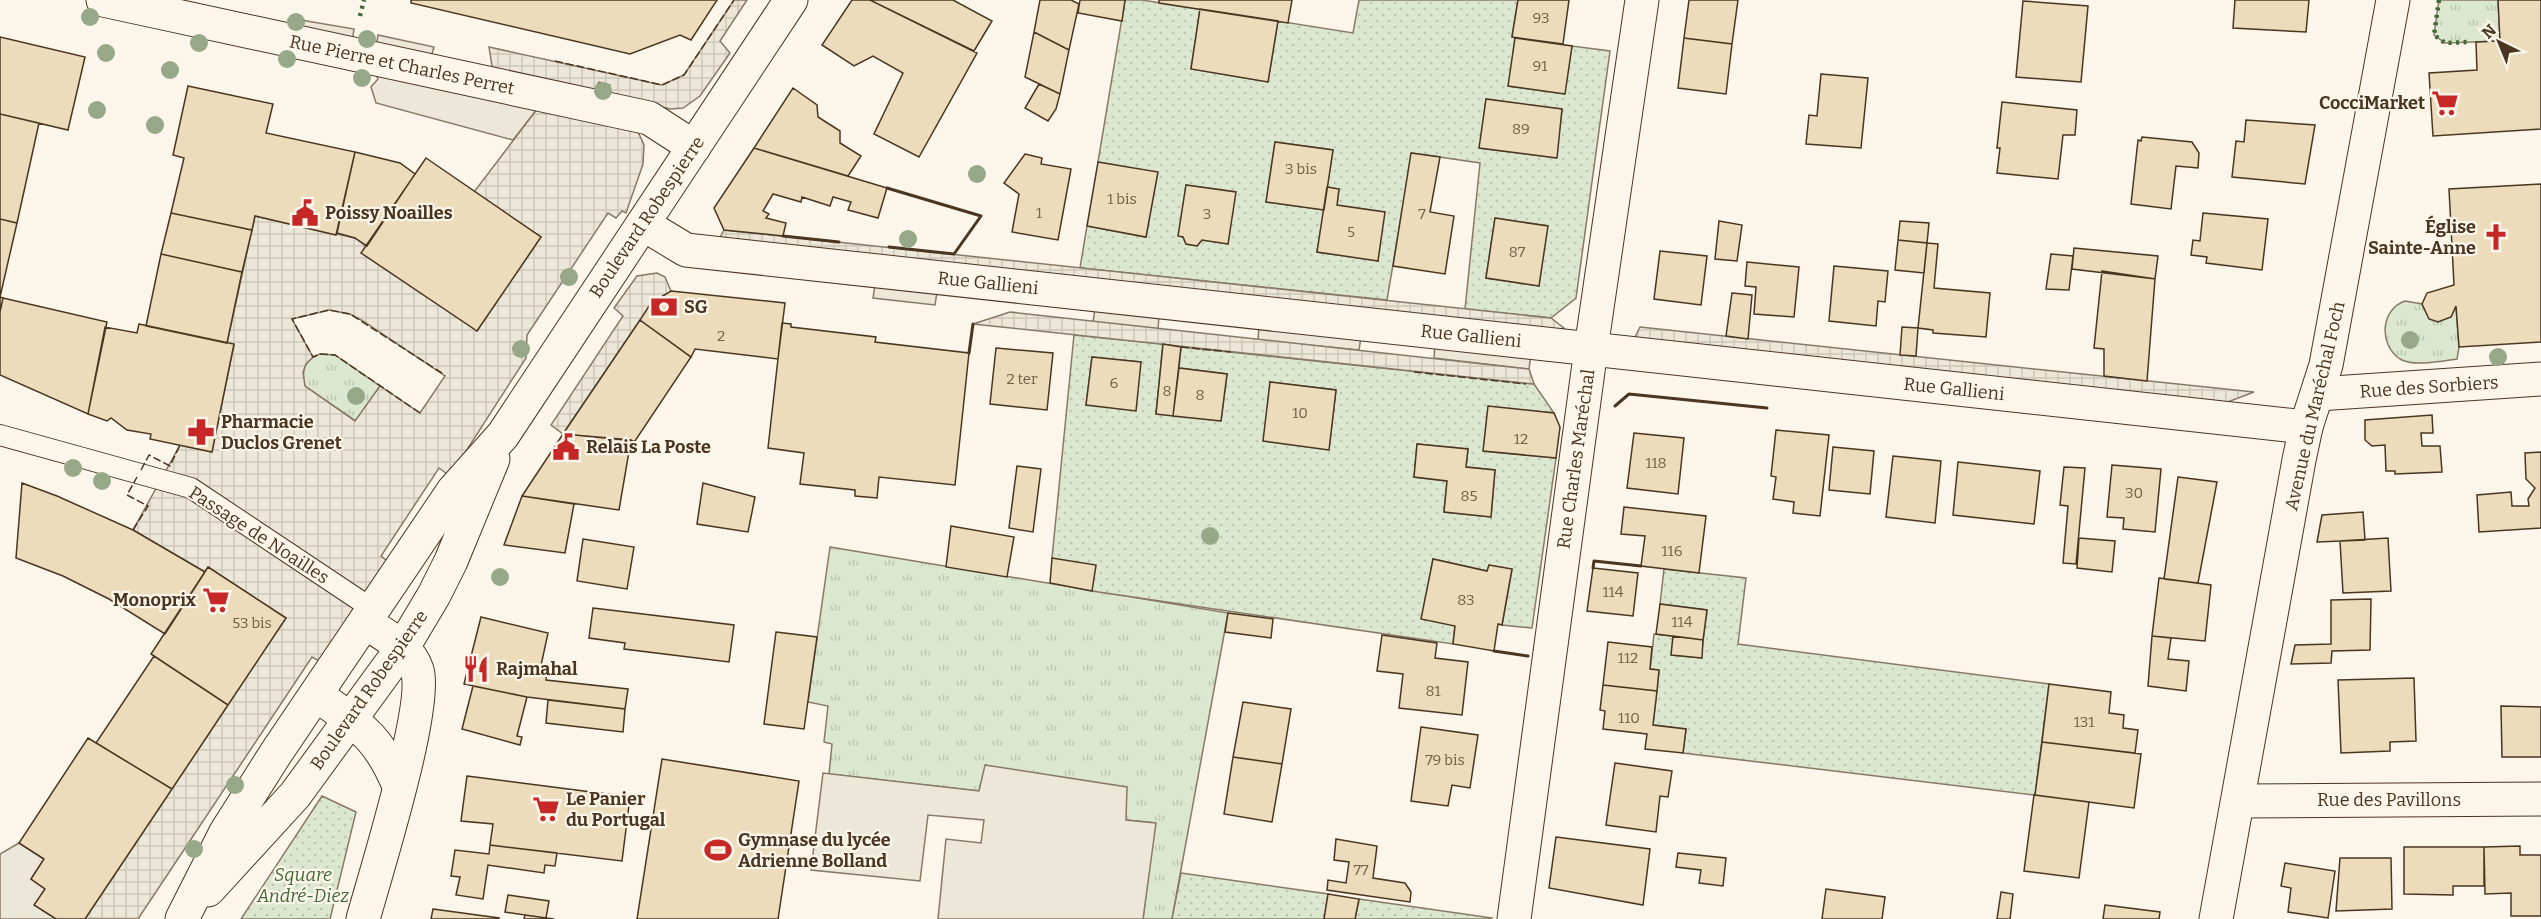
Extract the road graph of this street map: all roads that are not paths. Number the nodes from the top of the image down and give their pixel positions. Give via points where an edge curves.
1 (103, 0) edge
2 (791, 0) edge
3 (1642, 0) edge
4 (2393, 0) edge
5 (694, 147) junction
6 (643, 224) junction
7 (1591, 349) junction
8 (2541, 379) edge
9 (2318, 394) junction
10 (2306, 427) junction
11 (0, 435) edge
12 (503, 435) junction
13 (370, 616) junction
14 (403, 647) junction
15 (317, 695) junction
16 (351, 720) junction
17 (399, 786) junction
18 (2541, 799) edge
19 (2238, 801) junction
20 (184, 916) edge
21 (363, 919) edge
22 (1514, 919) edge
23 (2216, 919) edge

1 - 5 street, Rue Pierre et Charles Perret via 649,118
2 - 5 street, Boulevard Robespierre
3 - 7 street, Rue Charles Maréchal
4 - 9 street, Avenue du Maréchal Foch via 2346,265
5 - 6 street, Boulevard Robespierre
6 - 7 street, Rue Gallieni via 686,250
6 - 12 street, Boulevard Robespierre
7 - 10 street, Rue Gallieni
7 - 22 street, Rue Charles Maréchal
8 - 9 street, Rue des Sorbiers
9 - 10 street, Avenue du Maréchal Foch
10 - 19 street, Avenue du Maréchal Foch
11 - 13 lane, Passage de Noailles via 190,488
12 - 13 street, Boulevard Robespierre via 453,492
12 - 14 street, Boulevard Robespierre via 451,561
13 - 14 street
13 - 15 street, Boulevard Robespierre
14 - 16 street, Boulevard Robespierre
14 - 17 street via 418,672 419,687
15 - 16 street
15 - 20 street, Boulevard Robespierre via 238,812
16 - 17 street via 372,737
16 - 20 street, Boulevard Robespierre via 290,802
17 - 21 street
18 - 19 street, Rue des Pavillons
19 - 23 street, Avenue du Maréchal Foch

